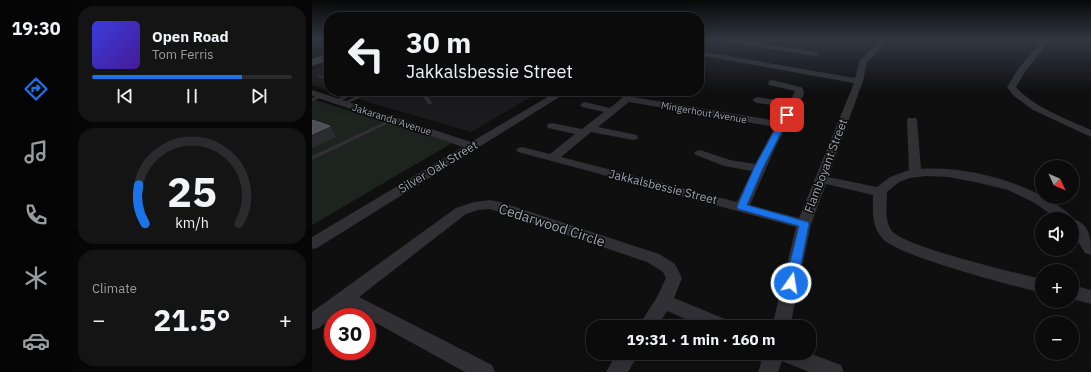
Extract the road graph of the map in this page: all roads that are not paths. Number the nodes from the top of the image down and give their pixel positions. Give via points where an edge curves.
1 (323, 57) edge
2 (724, 57) edge
3 (867, 57) edge
4 (1033, 57) edge
5 (312, 63) edge
6 (319, 76) dead end
7 (324, 78) edge
8 (858, 81) junction
9 (772, 84) dead end
10 (351, 96) edge
11 (357, 96) edge
12 (425, 96) edge
13 (555, 96) edge
14 (627, 96) edge
15 (633, 96) edge
16 (315, 97) edge
17 (757, 100) dead end
18 (339, 102) junction
19 (430, 103) dead end
20 (792, 105) junction
21 (585, 106) dead end
22 (611, 111) junction
23 (393, 120) junction
24 (912, 120) dead end
25 (781, 125) junction
26 (552, 126) dead end
27 (587, 131) junction
28 (492, 133) junction
29 (1091, 134) edge
30 (633, 137) dead end
31 (446, 138) junction
32 (471, 146) junction
33 (522, 150) dead end
34 (700, 153) dead end
35 (312, 158) edge
36 (552, 158) junction
37 (758, 168) junction
38 (915, 173) junction
39 (822, 179) junction
40 (880, 192) junction
41 (742, 207) junction
42 (1058, 212) edge
43 (804, 224) junction
44 (1079, 230) edge
45 (312, 244) edge
46 (1091, 249) edge
47 (1035, 285) edge
48 (1079, 293) edge
49 (1091, 296) edge
50 (345, 298) junction
51 (664, 301) junction
52 (651, 320) edge
53 (707, 320) edge
54 (782, 320) edge
55 (312, 322) edge
56 (624, 360) edge
57 (772, 360) edge
58 (803, 360) edge
59 (485, 372) edge
60 (616, 372) edge
61 (768, 372) edge
62 (834, 372) edge

1 - 5 main road
2 - 8 street
3 - 8 street, Flamboyant Street via 863,62
4 - 29 street via 1011,87 1028,102
6 - 7 lane
8 - 39 street, Flamboyant Street
9 - 20 street via 800,91
10 - 18 lane
11 - 18 lane
12 - 19 lane
13 - 28 street, Silver Oak Street
14 - 22 street
15 - 25 street, Mingerhout Avenue
16 - 18 street, Jakaranda Avenue
17 - 20 street
18 - 23 street, Jakaranda Avenue
20 - 25 street
21 - 22 street
22 - 27 street
23 - 31 street, Jakaranda Avenue
23 - 35 lane
24 - 38 street
25 - 37 street
26 - 27 street
27 - 30 street
27 - 36 street
28 - 31 street
28 - 32 street, Silver Oak Street
31 - 32 street, Jakaranda Avenue
32 - 45 street, Silver Oak Street
33 - 36 street, Jakkalsbessie Street
34 - 37 street via 728,163
36 - 41 street, Jakkalsbessie Street
37 - 41 street
38 - 40 street via 896,179
38 - 42 street via 935,172 965,176 1023,191
39 - 40 street
39 - 43 street, Flamboyant Street
40 - 47 street via 879,213 882,224 887,236 897,242
41 - 43 street, Jakkalsbessie Street
43 - 54 street, Flamboyant Street
44 - 46 street
48 - 49 street
50 - 51 street, Cedarwood Circle via 461,211 483,204 495,205 653,258 669,268 674,278
50 - 55 street, Cedarwood Circle
50 - 59 street
51 - 52 street, Cedarwood Circle
51 - 53 street
56 - 60 street
57 - 61 street
58 - 62 street

